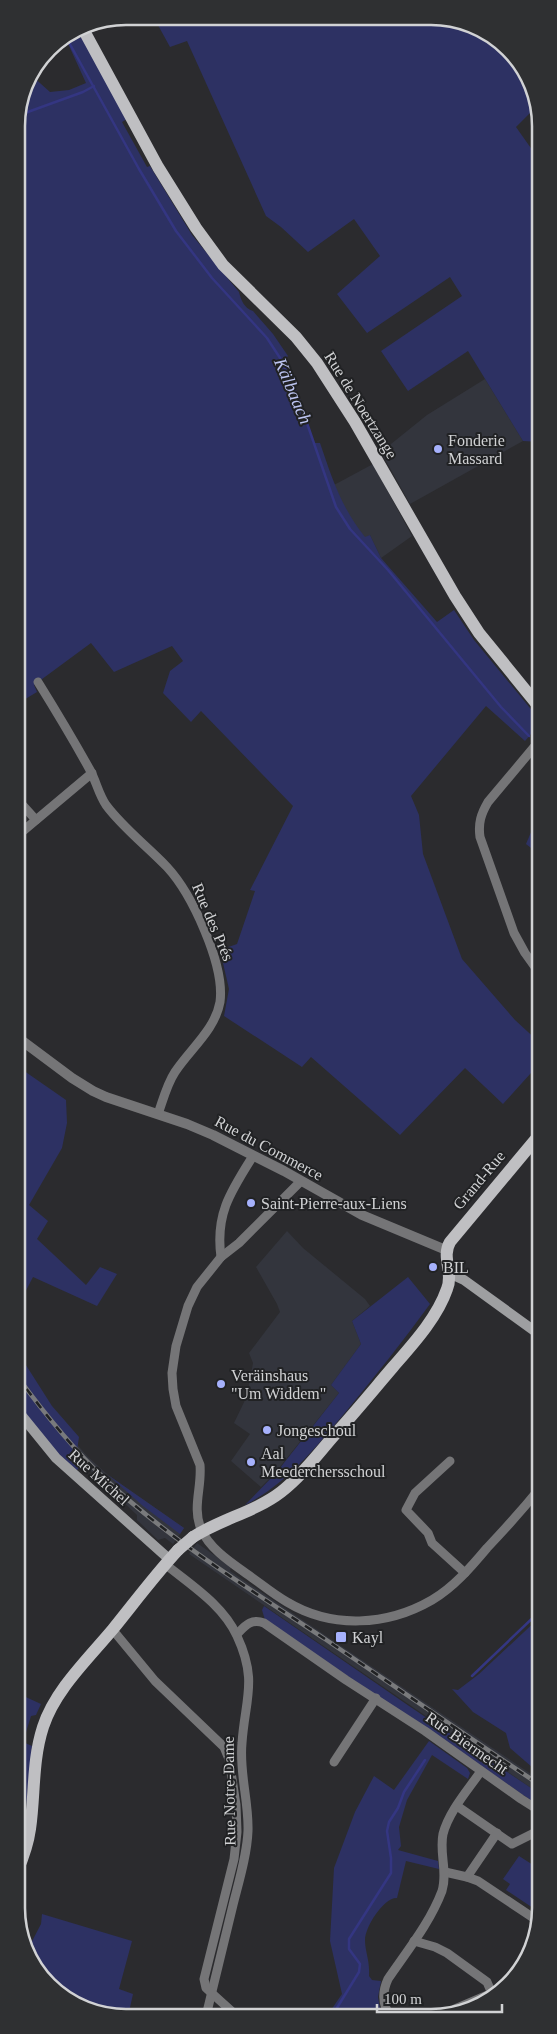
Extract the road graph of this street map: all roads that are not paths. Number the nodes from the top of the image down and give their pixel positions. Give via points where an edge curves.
1 (86, 33) edge
2 (38, 682) dead end
3 (532, 698) edge
4 (532, 750) edge
5 (92, 773) junction
6 (25, 808) edge
7 (36, 820) junction
8 (25, 829) edge
9 (532, 963) edge
10 (25, 1043) edge
11 (158, 1114) junction
12 (532, 1144) edge
13 (530, 1146) joint
14 (253, 1156) junction
15 (301, 1181) junction
16 (446, 1250) junction
17 (221, 1257) junction
18 (450, 1274) junction
19 (532, 1329) edge
20 (25, 1420) edge
21 (450, 1461) dead end
22 (532, 1497) edge
23 (198, 1534) junction
24 (171, 1558) junction
25 (466, 1573) junction
26 (112, 1630) junction
27 (237, 1634) junction
28 (376, 1698) junction
29 (242, 1743) junction
30 (224, 1747) junction
31 (334, 1762) dead end
32 (481, 1771) junction
33 (457, 1806) junction
34 (532, 1806) edge
35 (496, 1833) junction
36 (532, 1834) edge
37 (25, 1852) edge
38 (445, 1872) junction
39 (467, 1876) junction
40 (532, 1917) edge
41 (414, 1942) junction
42 (491, 1989) edge
43 (211, 1994) junction
44 (208, 2009) edge
45 (229, 2009) edge
46 (387, 2009) edge

1 - 3 main road, Rue de Noertzange via 158,167 196,228 224,265 296,337 317,363 356,422 455,596 485,640
2 - 5 street, Rue des Prés
4 - 9 street via 488,802 478,824 514,933
5 - 7 street
5 - 11 street, Rue des Prés via 105,803 115,816 168,868 190,900 215,959 220,981 220,1002 214,1019 174,1074
6 - 7 street
7 - 8 street
10 - 11 street, Rue du Commerce via 93,1091
11 - 14 street, Rue du Commerce
12 - 13 main road, Grand-Rue
13 - 16 main road, Grand-Rue via 454,1235
14 - 15 street, Rue du Commerce
14 - 17 street via 224,1208 218,1236
15 - 16 street, Rue du Commerce via 362,1216
15 - 17 street
16 - 18 main road
17 - 23 street via 197,1287 188,1306 172,1373 176,1406 200,1465 196,1511
18 - 19 main road via 464,1280
18 - 23 main road via 448,1288 440,1303 410,1347 294,1481 267,1502
20 - 24 main road, Rue Michel via 56,1458
21 - 25 street via 415,1493 406,1510 428,1533 432,1543
22 - 25 street
23 - 24 main road, bridge
23 - 25 street via 222,1556 286,1602 324,1617 353,1622 414,1610
24 - 26 main road
24 - 27 street, Rue Notre-Dame via 215,1604
26 - 30 street via 155,1682
26 - 37 main road via 61,1693 43,1726 34,1769
27 - 28 street, Rue Biermecht via 252,1622 264,1623
27 - 29 street, Rue Notre-Dame via 250,1681
28 - 31 street
28 - 32 street, Rue Biermecht
29 - 30 street
29 - 43 street, Rue Notre-Dame via 248,1832 240,1879
30 - 43 street via 236,1805 237,1832 234,1859 204,1979
32 - 33 street
32 - 34 street, Rue Biermecht
33 - 35 street
33 - 38 street via 443,1835
35 - 36 street via 512,1844
35 - 39 street
38 - 39 street
38 - 41 street via 436,1906
39 - 40 street
41 - 42 street via 447,1953 487,1982
41 - 46 street via 384,1988
43 - 44 street, Rue Notre-Dame
43 - 45 street

